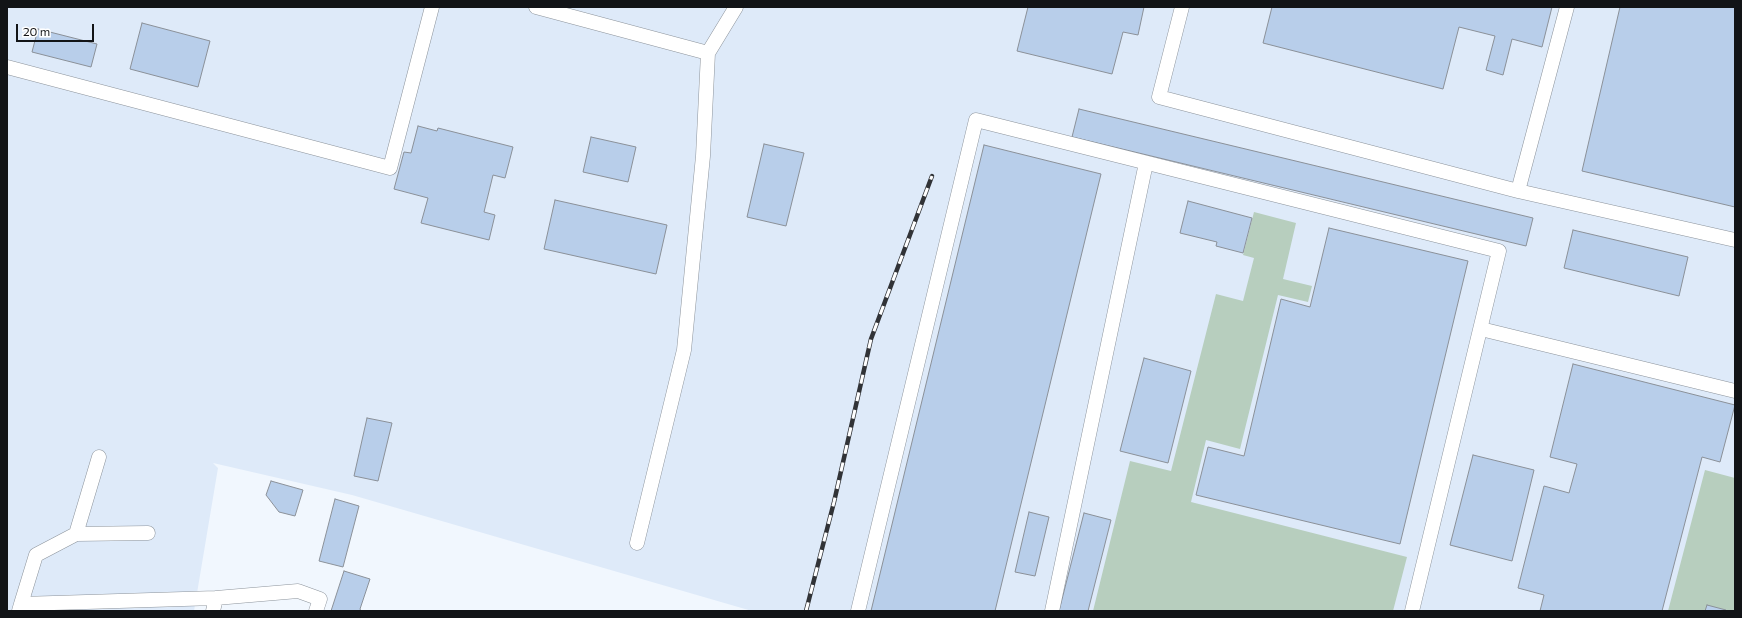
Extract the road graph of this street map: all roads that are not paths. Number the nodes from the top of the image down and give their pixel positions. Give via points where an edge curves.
1 (432, 7) edge
2 (536, 7) edge
3 (736, 7) edge
4 (1182, 7) edge
5 (1567, 7) edge
6 (708, 53) junction
7 (7, 67) edge
8 (1146, 163) junction
9 (1518, 191) junction
10 (1735, 240) edge
11 (1481, 329) junction
12 (1735, 391) edge
13 (100, 457) dead end
14 (148, 532) dead end
15 (76, 534) junction
16 (636, 543) dead end
17 (214, 604) edge
18 (20, 608) edge
19 (316, 611) edge
20 (858, 611) edge
21 (1052, 611) edge
22 (1412, 611) edge

1 - 7 lane via 390,168
2 - 6 lane
3 - 6 lane
4 - 9 lane via 1159,97
5 - 9 lane
6 - 16 lane via 703,156 684,350
8 - 11 lane via 1499,251
8 - 20 lane via 976,120
8 - 21 lane
9 - 10 lane
11 - 12 lane
11 - 22 lane
13 - 15 lane
14 - 15 lane
15 - 18 lane via 36,555
17 - 18 lane
17 - 19 lane via 298,591 320,599

